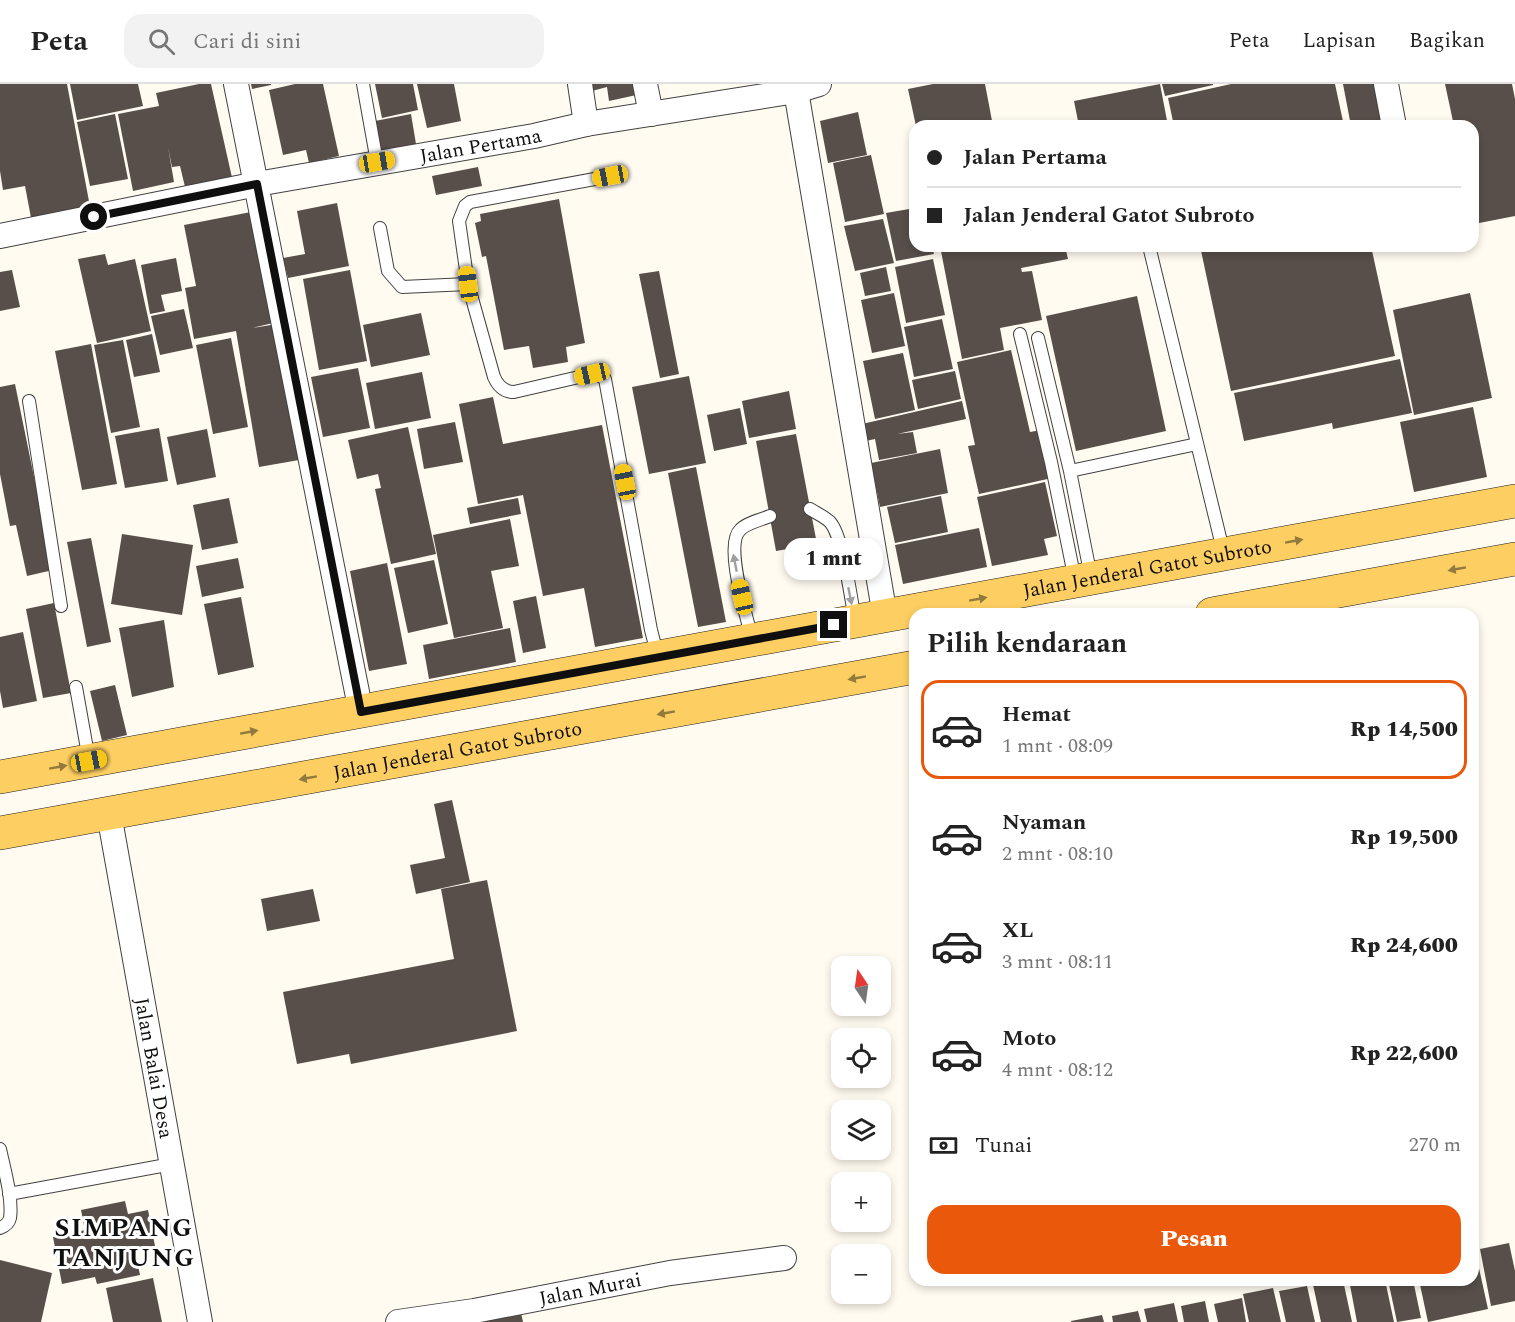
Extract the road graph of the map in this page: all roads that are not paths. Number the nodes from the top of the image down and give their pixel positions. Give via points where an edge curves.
1 (236, 84) edge
2 (363, 84) edge
3 (580, 84) edge
4 (645, 84) edge
5 (1386, 84) edge
6 (812, 86) edge
7 (651, 114) junction
8 (1393, 120) edge
9 (586, 124) junction
10 (377, 162) junction
11 (610, 176) dead end
12 (257, 184) junction
13 (380, 228) dead end
14 (0, 236) edge
15 (1150, 252) edge
16 (468, 284) junction
17 (1020, 334) dead end
18 (1038, 338) dead end
19 (29, 401) dead end
20 (1197, 444) junction
21 (1070, 471) junction
22 (1515, 501) edge
23 (810, 509) dead end
24 (770, 516) dead end
25 (1224, 554) junction
26 (1515, 558) edge
27 (1083, 580) junction
28 (61, 606) dead end
29 (926, 608) edge
30 (1244, 608) edge
31 (909, 611) edge
32 (870, 618) junction
33 (752, 640) junction
34 (658, 657) junction
35 (909, 669) edge
36 (76, 687) dead end
37 (361, 712) junction
38 (89, 761) junction
39 (0, 777) edge
40 (109, 814) junction
41 (0, 833) edge
42 (0, 1149) edge
43 (172, 1164) junction
44 (9, 1194) junction
45 (0, 1228) edge
46 (784, 1258) dead end
47 (475, 1316) edge
48 (200, 1322) edge
49 (398, 1322) edge

1 - 12 street
2 - 10 lane
3 - 9 street
4 - 7 street
5 - 8 street
6 - 7 street, Jalan Pertama
6 - 32 street
7 - 9 street, Jalan Pertama
9 - 10 street, Jalan Pertama
10 - 12 street, Jalan Pertama
11 - 16 lane via 470,202 459,221
12 - 14 street, Jalan Pertama
12 - 37 street
13 - 16 lane via 388,271 402,287
15 - 20 lane
16 - 34 lane via 495,377 508,392 592,374 605,379
17 - 27 lane
18 - 21 lane
19 - 28 lane
20 - 21 lane
20 - 25 lane
21 - 27 lane
25 -> 22 main road, Jalan Jenderal Gatot Subroto
23 -> 32 lane via 834,529
33 -> 24 lane via 732,554 734,539 740,529
25 - 27 main road, Jalan Jenderal Gatot Subroto
26 -> 30 main road
29 -> 27 main road, Jalan Jenderal Gatot Subroto
32 -> 31 main road, Jalan Jenderal Gatot Subroto
32 - 33 main road, Jalan Jenderal Gatot Subroto
33 - 34 main road, Jalan Jenderal Gatot Subroto
34 - 37 main road, Jalan Jenderal Gatot Subroto
35 -> 40 main road, Jalan Jenderal Gatot Subroto
36 - 38 lane
38 -> 37 main road, Jalan Jenderal Gatot Subroto
39 -> 38 main road, Jalan Jenderal Gatot Subroto
40 - 41 main road, Jalan Jenderal Gatot Subroto
40 - 43 street, Jalan Balai Desa
42 - 44 lane
43 - 44 lane
43 - 48 street, Jalan Balai Desa
44 - 45 lane via 10,1219
46 - 47 street, Jalan Murai via 670,1273
47 - 49 street, Jalan Murai

